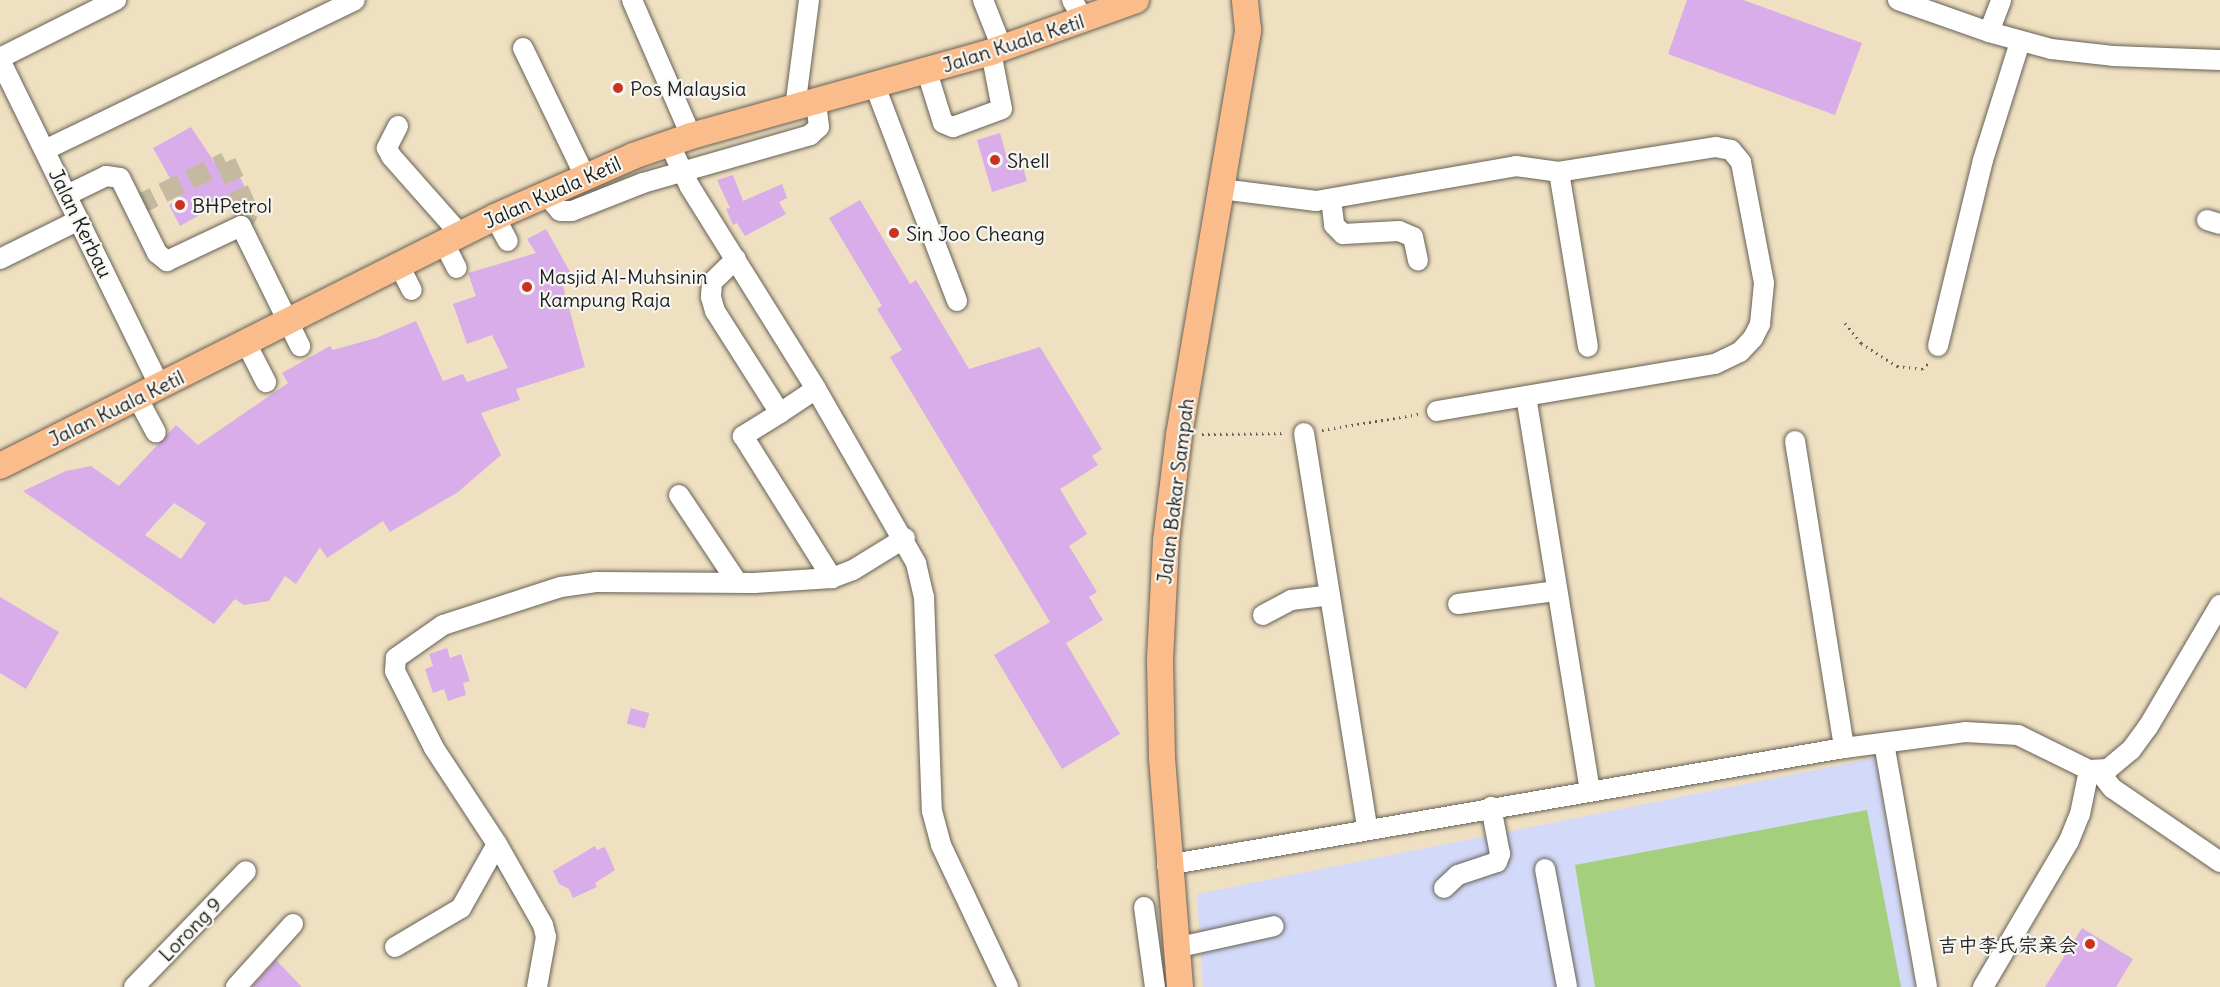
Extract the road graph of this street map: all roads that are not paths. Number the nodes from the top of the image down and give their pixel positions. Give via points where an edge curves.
1 (116, 0) edge
2 (355, 0) edge
3 (632, 0) edge
4 (809, 0) edge
5 (983, 0) edge
6 (1136, 0) edge
7 (1245, 0) edge
8 (1898, 0) edge
9 (2001, 0) edge
10 (1078, 10) edge
11 (1989, 32) junction
12 (2020, 42) junction
13 (523, 48) dead end
14 (996, 50) junction
15 (0, 59) edge
16 (2220, 60) edge
17 (927, 72) junction
18 (875, 86) junction
19 (805, 105) junction
20 (398, 126) dead end
21 (680, 139) junction
22 (45, 150) junction
23 (633, 156) junction
24 (681, 172) junction
25 (1558, 172) junction
26 (585, 176) junction
27 (643, 183) junction
28 (1221, 189) junction
29 (545, 193) junction
30 (67, 195) junction
31 (1331, 199) junction
32 (495, 217) junction
33 (79, 220) junction
34 (452, 239) junction
35 (508, 241) dead end
36 (0, 259) edge
37 (735, 259) junction
38 (1418, 260) dead end
39 (399, 265) junction
40 (457, 268) dead end
41 (412, 290) dead end
42 (957, 301) dead end
43 (287, 321) junction
44 (246, 343) junction
45 (300, 346) dead end
46 (1588, 346) dead end
47 (1938, 346) road end
48 (266, 382) dead end
49 (160, 386) junction
50 (816, 389) junction
51 (1526, 396) junction
52 (137, 397) junction
53 (1437, 411) road end
54 (780, 413) junction
55 (156, 432) dead end
56 (1304, 433) road end
57 (1795, 441) dead end
58 (0, 466) edge
59 (679, 495) dead end
60 (905, 538) junction
61 (832, 578) junction
62 (738, 582) junction
63 (1555, 591) junction
64 (1330, 595) junction
65 (1458, 604) dead end
66 (2220, 605) edge
67 (1263, 615) dead end
68 (1884, 744) junction
69 (1844, 748) junction
70 (2094, 770) junction
71 (1590, 791) junction
72 (1491, 807) junction
73 (1368, 828) junction
74 (497, 844) junction
75 (2220, 862) edge
76 (1167, 864) junction
77 (1545, 869) dead end
78 (246, 871) dead end
79 (1444, 888) dead end
80 (1144, 907) dead end
81 (293, 924) dead end
82 (1274, 926) dead end
83 (395, 947) dead end
84 (1175, 948) junction
85 (135, 987) edge
86 (236, 987) edge
87 (537, 987) edge
88 (1008, 987) edge
89 (1155, 987) edge
90 (1180, 987) edge
91 (1567, 987) edge
92 (1927, 987) edge
93 (1983, 987) edge

1 - 15 street
2 - 22 street
3 - 21 street
4 - 19 street
5 - 14 street
6 - 10 main road, Jalan Kuala Ketil
7 - 28 main road, Jalan Bakar Sampah via 1248,30
8 - 11 street
9 - 11 street
10 - 14 main road, Jalan Kuala Ketil
11 - 12 street
12 - 16 street via 2097,55
12 - 47 street via 1983,160
13 - 26 street
14 - 17 main road, Jalan Kuala Ketil
14 - 17 street via 1002,109 953,127 943,123
15 - 22 street, Jalan Kerbau
17 - 18 main road, Jalan Kuala Ketil
18 - 19 main road, Jalan Kuala Ketil
18 - 42 street
19 - 21 main road, Jalan Kuala Ketil
19 - 24 street via 819,127 810,135
20 - 34 street via 387,148
21 - 23 main road, Jalan Kuala Ketil
21 - 24 street
22 - 30 street, Jalan Kerbau
23 - 26 main road, Jalan Kuala Ketil
23 - 27 street
24 - 27 street
24 - 37 street
25 - 31 street via 1516,166
25 - 46 street
25 - 51 street via 1716,147 1731,150 1741,162 1756,236 1764,305 1753,339 1729,359
26 - 29 main road, Jalan Kuala Ketil
27 - 29 street via 572,211 560,212
28 - 31 street via 1294,199
28 - 76 main road, Jalan Bakar Sampah via 1179,435 1166,541 1160,659
29 - 32 main road, Jalan Kuala Ketil
30 - 33 street, Jalan Kerbau
30 - 43 street via 106,176 120,178 157,253 167,261 241,226
31 - 38 street via 1334,225 1343,234 1399,231 1413,237
32 - 34 main road, Jalan Kuala Ketil
32 - 35 street
33 - 36 street
33 - 49 street, Jalan Kerbau
34 - 39 main road, Jalan Kuala Ketil
34 - 40 street
37 - 50 street
37 - 54 street via 712,282 711,297 715,310
39 - 41 street
39 - 43 main road, Jalan Kuala Ketil
43 - 44 main road, Jalan Kuala Ketil
43 - 45 street
44 - 48 street
44 - 49 main road, Jalan Kuala Ketil
49 - 52 main road, Jalan Kuala Ketil
50 - 54 street
50 - 60 street
51 - 53 street
51 - 63 street
52 - 55 street
52 - 58 main road, Jalan Kuala Ketil
54 - 61 street via 742,436
56 - 64 street
57 - 69 street
59 - 62 street
60 - 61 street via 853,570
60 - 88 street via 924,597 933,811 941,845
61 - 62 street
62 - 74 street via 627,580 561,587 443,625 396,658 395,671 434,748
63 - 65 street
63 - 71 street
64 - 67 street via 1291,600
64 - 73 street
66 - 70 street via 2148,727 2119,761
68 - 69 street
68 - 70 street via 1965,732 2003,732 2031,738
68 - 92 street
69 - 71 street
70 - 75 street via 2112,788
70 - 93 street via 2068,841
71 - 72 street
72 - 73 street
72 - 79 street via 1500,854 1497,862 1458,875
73 - 76 street
74 - 83 street via 461,908
74 - 87 street via 546,937
76 - 84 main road, Jalan Bakar Sampah
77 - 91 street
78 - 85 street, Lorong 9
80 - 89 street
81 - 86 street
82 - 84 street
84 - 90 main road, Jalan Bakar Sampah

